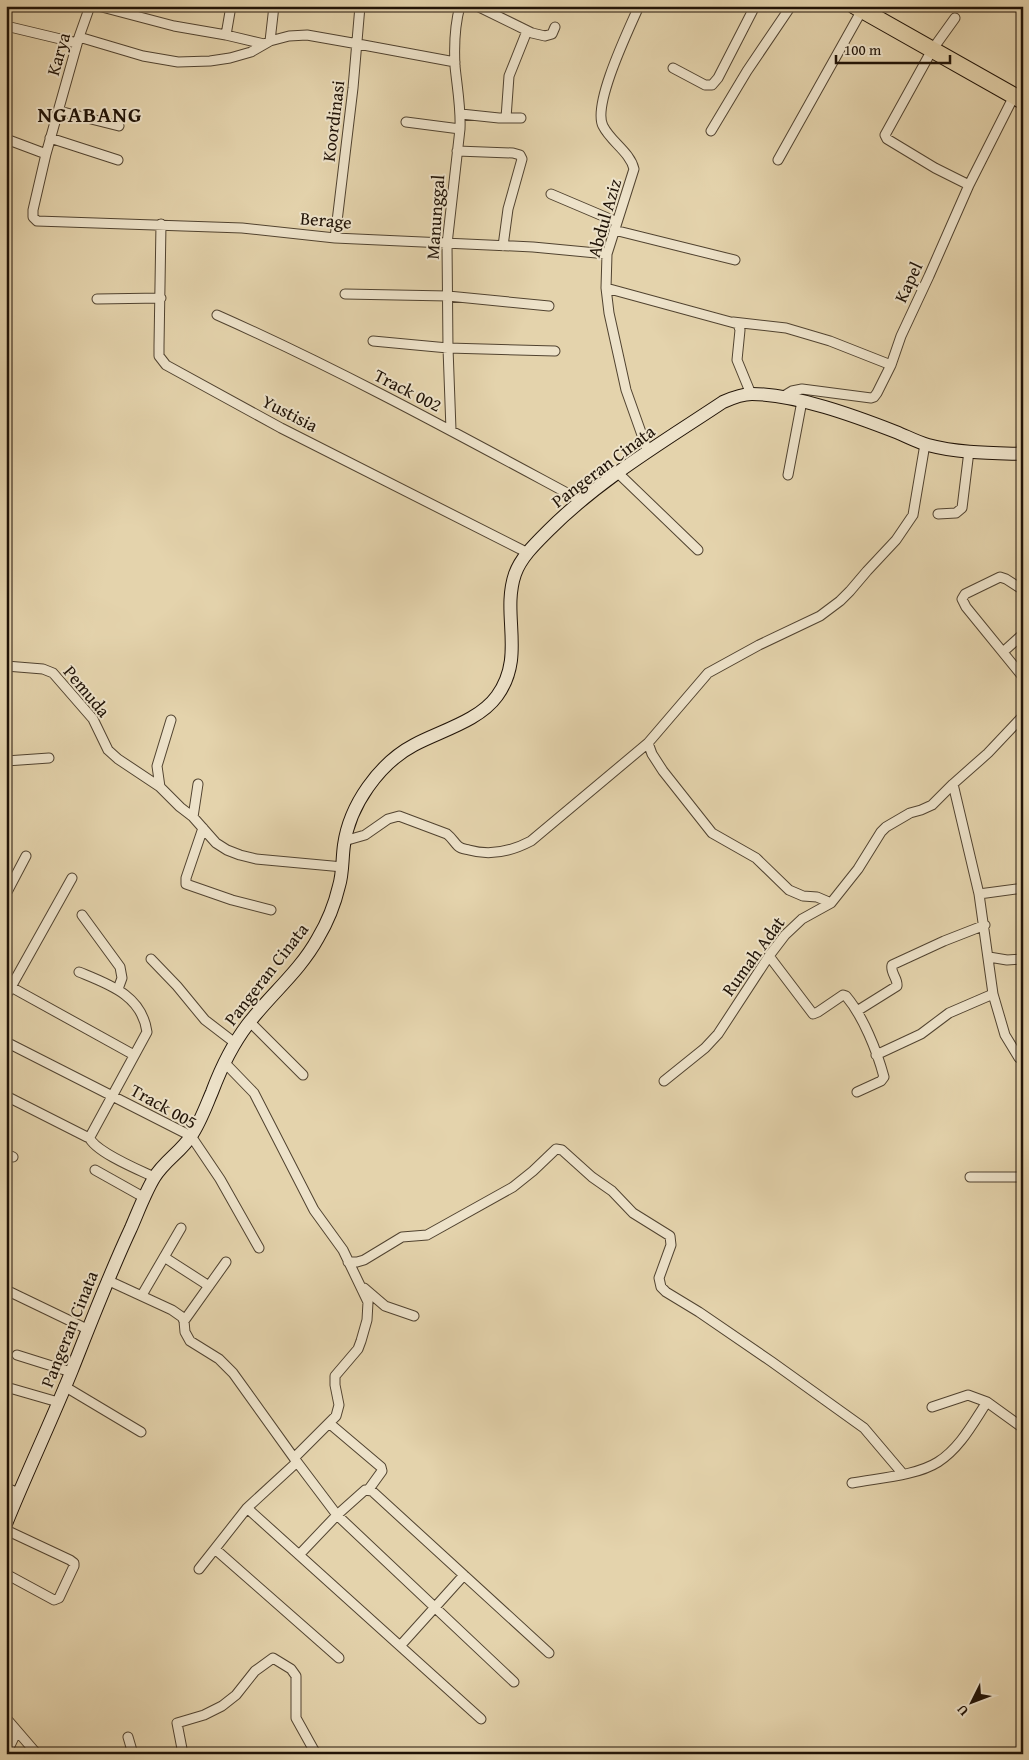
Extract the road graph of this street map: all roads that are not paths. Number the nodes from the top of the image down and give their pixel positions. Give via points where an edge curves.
1 (90, 6) edge
2 (98, 6) edge
3 (139, 6) edge
4 (231, 6) edge
5 (274, 6) edge
6 (360, 6) edge
7 (460, 6) edge
8 (477, 6) edge
9 (639, 6) edge
10 (755, 6) edge
11 (791, 6) edge
12 (858, 8) edge
13 (137, 16) junction
14 (955, 18) dead end
15 (6, 26) edge
16 (555, 26) dead end
17 (527, 31) junction
18 (226, 36) junction
19 (78, 40) junction
20 (267, 43) junction
21 (358, 44) junction
22 (932, 50) junction
23 (455, 62) junction
24 (673, 68) dead end
25 (1018, 99) edge
26 (59, 110) junction
27 (461, 114) junction
28 (506, 118) junction
29 (522, 118) dead end
30 (406, 122) dead end
31 (119, 126) dead end
32 (460, 129) junction
33 (711, 131) dead end
34 (50, 138) junction
35 (6, 139) edge
36 (457, 151) junction
37 (46, 154) junction
38 (118, 160) dead end
39 (778, 160) dead end
40 (968, 185) junction
41 (550, 194) dead end
42 (42, 221) joint
43 (161, 224) junction
44 (615, 226) junction
45 (335, 238) junction
46 (447, 244) junction
47 (503, 246) junction
48 (607, 254) junction
49 (735, 260) dead end
50 (606, 288) junction
51 (345, 294) dead end
52 (448, 296) junction
53 (161, 298) junction
54 (97, 299) dead end
55 (549, 306) dead end
56 (217, 315) dead end
57 (733, 322) junction
58 (373, 341) dead end
59 (448, 348) junction
60 (555, 351) dead end
61 (891, 365) junction
62 (751, 394) junction
63 (782, 397) junction
64 (802, 401) junction
65 (451, 430) junction
66 (1023, 439) edge
67 (925, 444) junction
68 (969, 451) junction
69 (648, 452) junction
70 (1022, 454) edge
71 (618, 473) junction
72 (788, 476) dead end
73 (580, 500) junction
74 (938, 514) dead end
75 (698, 550) dead end
76 (528, 553) junction
77 (1023, 590) edge
78 (1023, 634) edge
79 (1003, 652) junction
80 (6, 666) edge
81 (1023, 677) edge
82 (1023, 716) edge
83 (171, 720) dead end
84 (648, 743) junction
85 (49, 758) dead end
86 (6, 761) edge
87 (198, 784) dead end
88 (953, 784) junction
89 (160, 786) junction
90 (193, 816) junction
91 (203, 828) junction
92 (344, 841) junction
93 (26, 856) dead end
94 (343, 867) junction
95 (72, 878) dead end
96 (1023, 888) edge
97 (6, 894) edge
98 (979, 894) junction
99 (831, 903) junction
100 (272, 910) dead end
101 (82, 915) dead end
102 (985, 925) junction
103 (769, 956) junction
104 (989, 957) junction
105 (151, 959) dead end
106 (1023, 959) edge
107 (79, 972) dead end
108 (9, 986) edge
109 (118, 989) junction
110 (993, 994) junction
111 (6, 996) edge
112 (857, 1011) junction
113 (250, 1022) junction
114 (6, 1042) edge
115 (235, 1042) junction
116 (134, 1055) junction
117 (876, 1055) junction
118 (1019, 1058) dead end
119 (224, 1062) junction
120 (303, 1075) dead end
121 (664, 1081) dead end
122 (857, 1092) dead end
123 (6, 1096) edge
124 (113, 1097) junction
125 (191, 1136) junction
126 (89, 1137) junction
127 (95, 1170) dead end
128 (154, 1177) junction
129 (970, 1177) dead end
130 (1023, 1177) edge
131 (145, 1198) junction
132 (181, 1228) dead end
133 (259, 1248) dead end
134 (164, 1257) junction
135 (226, 1262) dead end
136 (348, 1262) junction
137 (107, 1280) junction
138 (209, 1286) junction
139 (362, 1286) junction
140 (6, 1290) edge
141 (142, 1295) junction
142 (414, 1316) dead end
143 (184, 1321) junction
144 (87, 1329) junction
145 (16, 1355) dead end
146 (71, 1372) junction
147 (64, 1386) junction
148 (6, 1387) edge
149 (58, 1402) junction
150 (987, 1402) junction
151 (932, 1407) dead end
152 (329, 1423) junction
153 (1023, 1428) edge
154 (141, 1432) dead end
155 (296, 1460) junction
156 (903, 1474) junction
157 (852, 1482) dead end
158 (6, 1488) edge
159 (369, 1489) junction
160 (19, 1493) junction
161 (247, 1508) junction
162 (337, 1515) junction
163 (6, 1524) edge
164 (6, 1530) edge
165 (215, 1549) junction
166 (300, 1555) junction
167 (199, 1569) dead end
168 (6, 1574) edge
169 (464, 1575) junction
170 (434, 1606) junction
171 (400, 1646) junction
172 (549, 1653) dead end
173 (339, 1658) dead end
174 (514, 1682) dead end
175 (6, 1718) edge
176 (481, 1719) dead end
177 (17, 1730) junction
178 (128, 1737) dead end
179 (6, 1754) edge
180 (37, 1754) edge
181 (133, 1754) edge
182 (183, 1754) edge
183 (316, 1754) edge

1 - 19 street, Karya
2 - 13 street
3 - 13 street
4 - 18 street
5 - 20 street
6 - 21 street, Koordinasi
7 - 23 street, Manunggal
8 - 17 street
9 - 44 street, Abdul Aziz via 610,74 600,113 602,125 634,169
10 - 24 street via 712,85 705,85
11 - 33 street
12 - 22 highway
12 - 39 street
13 - 18 street
14 - 22 street
15 - 19 street
16 - 17 street via 549,36
17 - 28 street via 509,76
18 - 20 street
19 - 20 street via 178,62 230,58
19 - 26 street, Karya
20 - 21 street via 289,36 307,36
21 - 23 street
21 - 45 street, Koordinasi
22 - 25 highway
22 - 40 street via 885,138
23 - 27 street, Manunggal
25 - 40 street, Kapel
26 - 31 street
26 - 34 street, Karya
27 - 28 street
27 - 32 street, Manunggal
28 - 29 street
30 - 32 street
32 - 36 street, Manunggal
34 - 37 street, Karya
34 - 38 street
35 - 37 street
36 - 46 street, Manunggal
36 - 47 street via 513,153 522,159 508,209
37 - 42 street, Karya via 33,210 34,219
40 - 61 street, Kapel
41 - 44 street
42 - 43 street, Berage
43 - 45 street, Berage via 242,228
43 - 53 street, Yustisia
44 - 48 street, Abdul Aziz
44 - 49 street
45 - 46 street, Berage
46 - 47 street, Berage
46 - 52 street, Manunggal
47 - 48 street, Berage
48 - 50 street, Abdul Aziz
50 - 57 street
50 - 69 street, Abdul Aziz via 626,390
51 - 52 street
52 - 55 street
52 - 59 street, Manunggal
53 - 54 street
53 - 76 street, Yustisia via 160,356 172,370
56 - 65 street, Track 002
57 - 61 street via 786,328
57 - 62 street via 740,330 737,360
58 - 59 street
59 - 60 street
59 - 65 street, Manunggal
61 - 63 street, Kapel via 874,397 802,389
62 - 63 street, Pangeran Cinata
62 - 69 street, Pangeran Cinata via 723,402
63 - 64 street, Pangeran Cinata
64 - 67 street, Pangeran Cinata
64 - 72 street
65 - 73 street, Track 002
66 - 70 street
67 - 68 street, Pangeran Cinata
67 - 84 street via 913,516 846,596 820,616 708,673
68 - 70 street, Pangeran Cinata
68 - 74 street via 962,508 956,513
69 - 71 street, Pangeran Cinata
71 - 73 street, Pangeran Cinata
71 - 75 street
73 - 76 street, Pangeran Cinata
76 - 92 street, Pangeran Cinata via 514,576 512,654 499,694 478,714 412,746 384,767 364,792
77 - 79 street via 1006,579 998,578 965,594 962,599
78 - 79 street
79 - 81 street
80 - 89 street, Pemuda via 53,673 93,719 108,750
82 - 88 street, Rumah Adat
83 - 89 street via 157,766
84 - 92 street via 531,841 512,849 484,854 462,849 447,834 399,816 388,819 365,835
84 - 99 street via 663,771 712,833 756,858 792,892
85 - 86 street
87 - 90 street
88 - 98 street
88 - 99 street, Rumah Adat via 932,805 886,827
89 - 90 street via 180,808
90 - 91 street
91 - 94 street via 216,842 240,855
91 - 100 street via 186,884
92 - 94 street, Pangeran Cinata
93 - 97 street
94 - 113 street, Pangeran Cinata via 339,888 320,935
95 - 108 street
96 - 98 street
98 - 102 street
99 - 103 street, Rumah Adat via 796,924
101 - 109 street via 120,967 122,978
102 - 104 street
102 - 112 street via 892,965 898,986
103 - 112 street via 813,1014 843,995
103 - 121 street, Rumah Adat via 718,1034 706,1048
104 - 106 street
104 - 110 street
105 - 115 street via 205,1020
107 - 109 street
108 - 111 street
108 - 116 street
109 - 116 street via 132,1000 146,1024 147,1032
110 - 117 street via 949,1013 920,1034
110 - 118 street via 1003,1030
112 - 117 street
113 - 115 street, Pangeran Cinata
113 - 120 street
114 - 124 street, Track 005
115 - 119 street, Pangeran Cinata
116 - 124 street
117 - 122 street via 883,1079
119 - 125 street, Pangeran Cinata
119 - 136 street via 254,1093 314,1210
123 - 126 street
124 - 125 street, Track 005
124 - 126 street
125 - 128 street, Pangeran Cinata
125 - 133 street, Track 005
126 - 128 street via 98,1148
127 - 131 street
128 - 131 street, Pangeran Cinata
129 - 130 street
131 - 137 street, Pangeran Cinata
132 - 134 street
134 - 138 street
134 - 141 street
135 - 138 street
136 - 139 street
136 - 156 street via 364,1260 402,1237 427,1235 513,1187 556,1149 562,1150 612,1191 633,1213 670,1236 671,1245 659,1278 663,1290 864,1428
137 - 141 street
137 - 144 street, Pangeran Cinata
138 - 143 street
139 - 142 street via 385,1306
139 - 152 street via 368,1302 366,1326 358,1349 334,1380 339,1405 336,1416
140 - 144 street
141 - 143 street via 172,1310
143 - 155 street via 190,1341 233,1374
144 - 146 street, Pangeran Cinata
145 - 146 street
146 - 147 street, Pangeran Cinata
147 - 149 street, Pangeran Cinata
147 - 154 street
148 - 149 street
149 - 160 street, Pangeran Cinata
150 - 151 street via 968,1395
150 - 153 street
150 - 156 street via 964,1436 939,1461
152 - 155 street
152 - 159 street via 381,1467 382,1471
155 - 161 street
155 - 162 street
156 - 157 street
158 - 160 street
159 - 162 street
159 - 169 street
160 - 163 street, Pangeran Cinata
161 - 165 street
161 - 166 street
162 - 166 street
162 - 170 street
164 - 168 street via 74,1563 59,1598 54,1600
165 - 167 street
165 - 173 street
166 - 171 street
169 - 170 street
169 - 172 street
170 - 171 street
170 - 174 street
171 - 176 street
175 - 177 street
177 - 179 street
177 - 180 street
178 - 181 street
182 - 183 street via 177,1723 204,1716 222,1706 241,1690 254,1671 276,1658 292,1669 296,1676 296,1718

